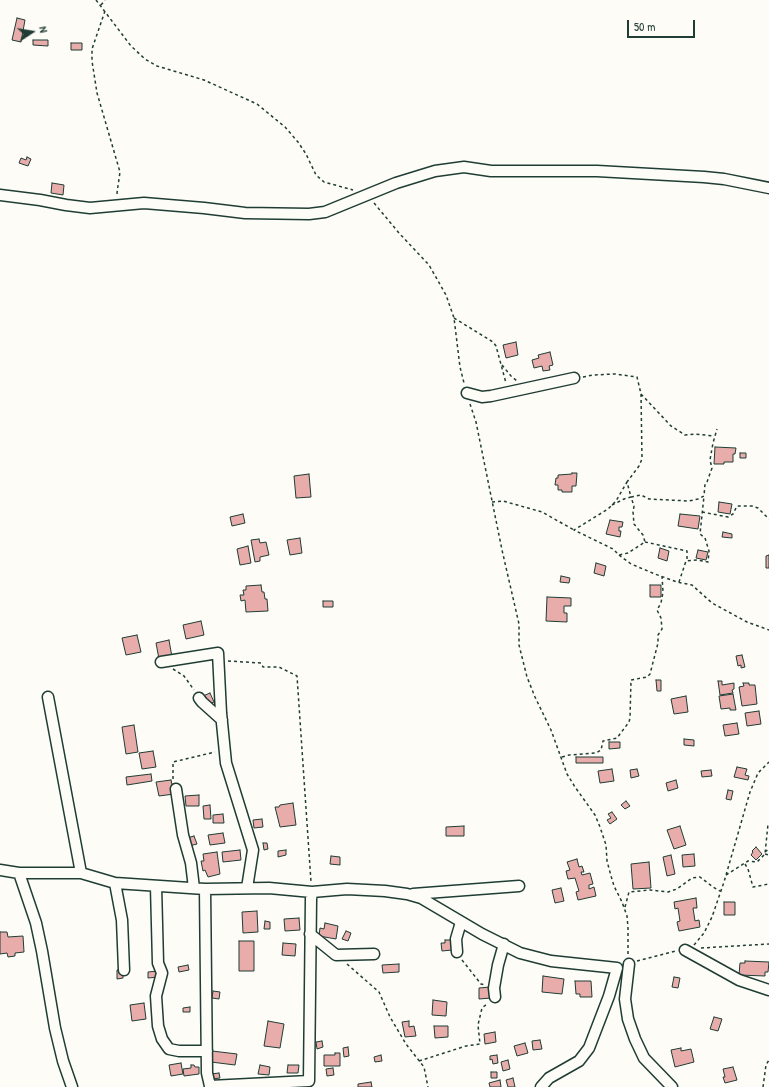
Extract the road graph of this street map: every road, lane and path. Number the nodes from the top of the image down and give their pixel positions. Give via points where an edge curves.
1 (96, 0) edge
2 (105, 0) edge
3 (101, 6) junction
4 (105, 11) junction
5 (769, 188) edge
6 (0, 195) edge
7 (367, 195) junction
8 (123, 205) junction
9 (454, 318) junction
10 (501, 363) junction
11 (574, 378) joint
12 (528, 389) junction
13 (467, 393) junction
14 (506, 393) junction
15 (641, 394) junction
16 (717, 429) dead end
17 (715, 436) junction
18 (627, 482) junction
19 (704, 496) junction
20 (631, 498) junction
21 (492, 502) junction
22 (612, 505) junction
23 (702, 512) junction
24 (769, 519) edge
25 (574, 530) junction
26 (645, 542) junction
27 (619, 554) junction
28 (686, 561) junction
29 (662, 576) junction
30 (679, 582) junction
31 (769, 630) edge
32 (218, 660) junction
33 (161, 662) joint
34 (48, 697) dead end
35 (199, 698) joint
36 (222, 720) junction
37 (224, 750) junction
38 (562, 757) junction
39 (769, 762) edge
40 (176, 789) joint
41 (768, 824) dead end
42 (769, 849) edge
43 (765, 853) junction
44 (769, 855) edge
45 (745, 864) junction
46 (0, 870) edge
47 (19, 873) junction
48 (81, 873) junction
49 (726, 875) junction
50 (115, 883) junction
51 (769, 884) edge
52 (156, 886) junction
53 (519, 886) dead end
54 (194, 888) junction
55 (247, 888) junction
56 (205, 889) junction
57 (721, 891) junction
58 (312, 892) junction
59 (407, 894) junction
60 (624, 909) junction
61 (461, 922) junction
62 (310, 934) junction
63 (504, 944) junction
64 (769, 944) edge
65 (701, 948) dead end
66 (685, 950) junction
67 (457, 952) joint
68 (336, 954) junction
69 (374, 954) dead end
70 (629, 964) junction
71 (124, 970) dead end
72 (769, 990) edge
73 (495, 992) junction
74 (207, 1051) junction
75 (769, 1060) edge
76 (420, 1061) junction
77 (72, 1087) edge
78 (209, 1087) edge
79 (428, 1087) edge
80 (541, 1087) edge
81 (672, 1087) edge
82 (763, 1087) edge

1 - 3 path
2 - 3 path
3 - 4 path
4 - 7 path via 131,46 145,59 157,66 204,80 257,104 285,127 298,142 316,175 324,182
4 - 8 path via 92,49 92,61 97,92 120,172 117,193
5 - 7 street via 704,177 597,171 491,171 464,167 435,171
6 - 8 street via 90,208
7 - 8 street via 325,212 309,214 245,213 144,203
7 - 9 path via 429,265 446,295
9 - 10 path via 493,342
9 - 13 path via 460,367
10 - 12 path via 511,376
10 - 14 path
11 - 12 street
11 - 15 path via 615,374 638,377
12 - 14 street
13 - 14 street via 482,397
13 - 21 path via 476,422
15 - 17 path via 684,436
15 - 18 path via 642,459
16 - 17 path
17 - 19 path via 710,460 712,468 705,484
18 - 20 path
18 - 22 path
19 - 20 path via 689,501 649,499 641,495
19 - 23 path
20 - 22 path
20 - 26 path via 634,506 634,524
21 - 25 path via 503,501 542,512
21 - 38 path via 527,678
22 - 25 path via 602,514
23 - 24 path via 728,517 737,506 752,506 758,508
23 - 28 path via 700,534 709,552 708,562
25 - 27 path
26 - 27 path via 628,553
26 - 28 path via 687,551
27 - 29 path via 632,564
28 - 30 path
29 - 30 path
29 - 38 path via 663,592 657,610 662,629 658,635 650,674 631,680 629,722 617,738 603,741 601,750 596,753
30 - 31 path via 692,584 712,603 747,622
32 - 33 street via 218,653
32 - 36 street
32 - 58 path via 261,663 263,667 279,667 297,676
33 - 35 path via 184,676
34 - 48 street
35 - 36 street
36 - 37 street
37 - 40 path via 173,762
37 - 55 street via 253,850
38 - 60 path via 575,787 595,815 600,827 611,876
39 - 49 path via 758,773 750,792
40 - 54 street
41 - 43 path
42 - 43 path
43 - 44 path
43 - 45 path via 757,862 748,861
45 - 49 path
45 - 51 path via 752,887
46 - 47 street
47 - 48 street
47 - 77 street via 36,923 55,1028
48 - 50 street
49 - 57 path
50 - 52 street
50 - 71 street via 122,920
52 - 54 street
52 - 74 street via 158,963 162,973 156,996 158,1026 162,1039 169,1049
53 - 59 street
54 - 56 street
55 - 56 street
55 - 58 street
56 - 74 street
57 - 60 path via 700,877 692,878 668,892 629,892
57 - 66 path via 704,933 697,943
58 - 59 street via 347,889
58 - 62 street
59 - 61 street via 421,898
60 - 70 path via 628,928
61 - 63 street
61 - 67 street via 456,939
62 - 68 street
62 - 78 street via 309,1081
63 - 73 street
63 - 80 street via 520,954 551,961 617,968 589,1048 580,1061 549,1078
64 - 65 path
66 - 70 path via 643,958
66 - 72 street via 739,980
67 - 73 path via 481,984
68 - 69 street
68 - 76 path via 379,992 406,1044
70 - 81 street via 625,999 628,1019 644,1058
73 - 76 path via 482,1008 478,1025 480,1044
74 - 78 street
75 - 82 path
76 - 79 path via 424,1067

